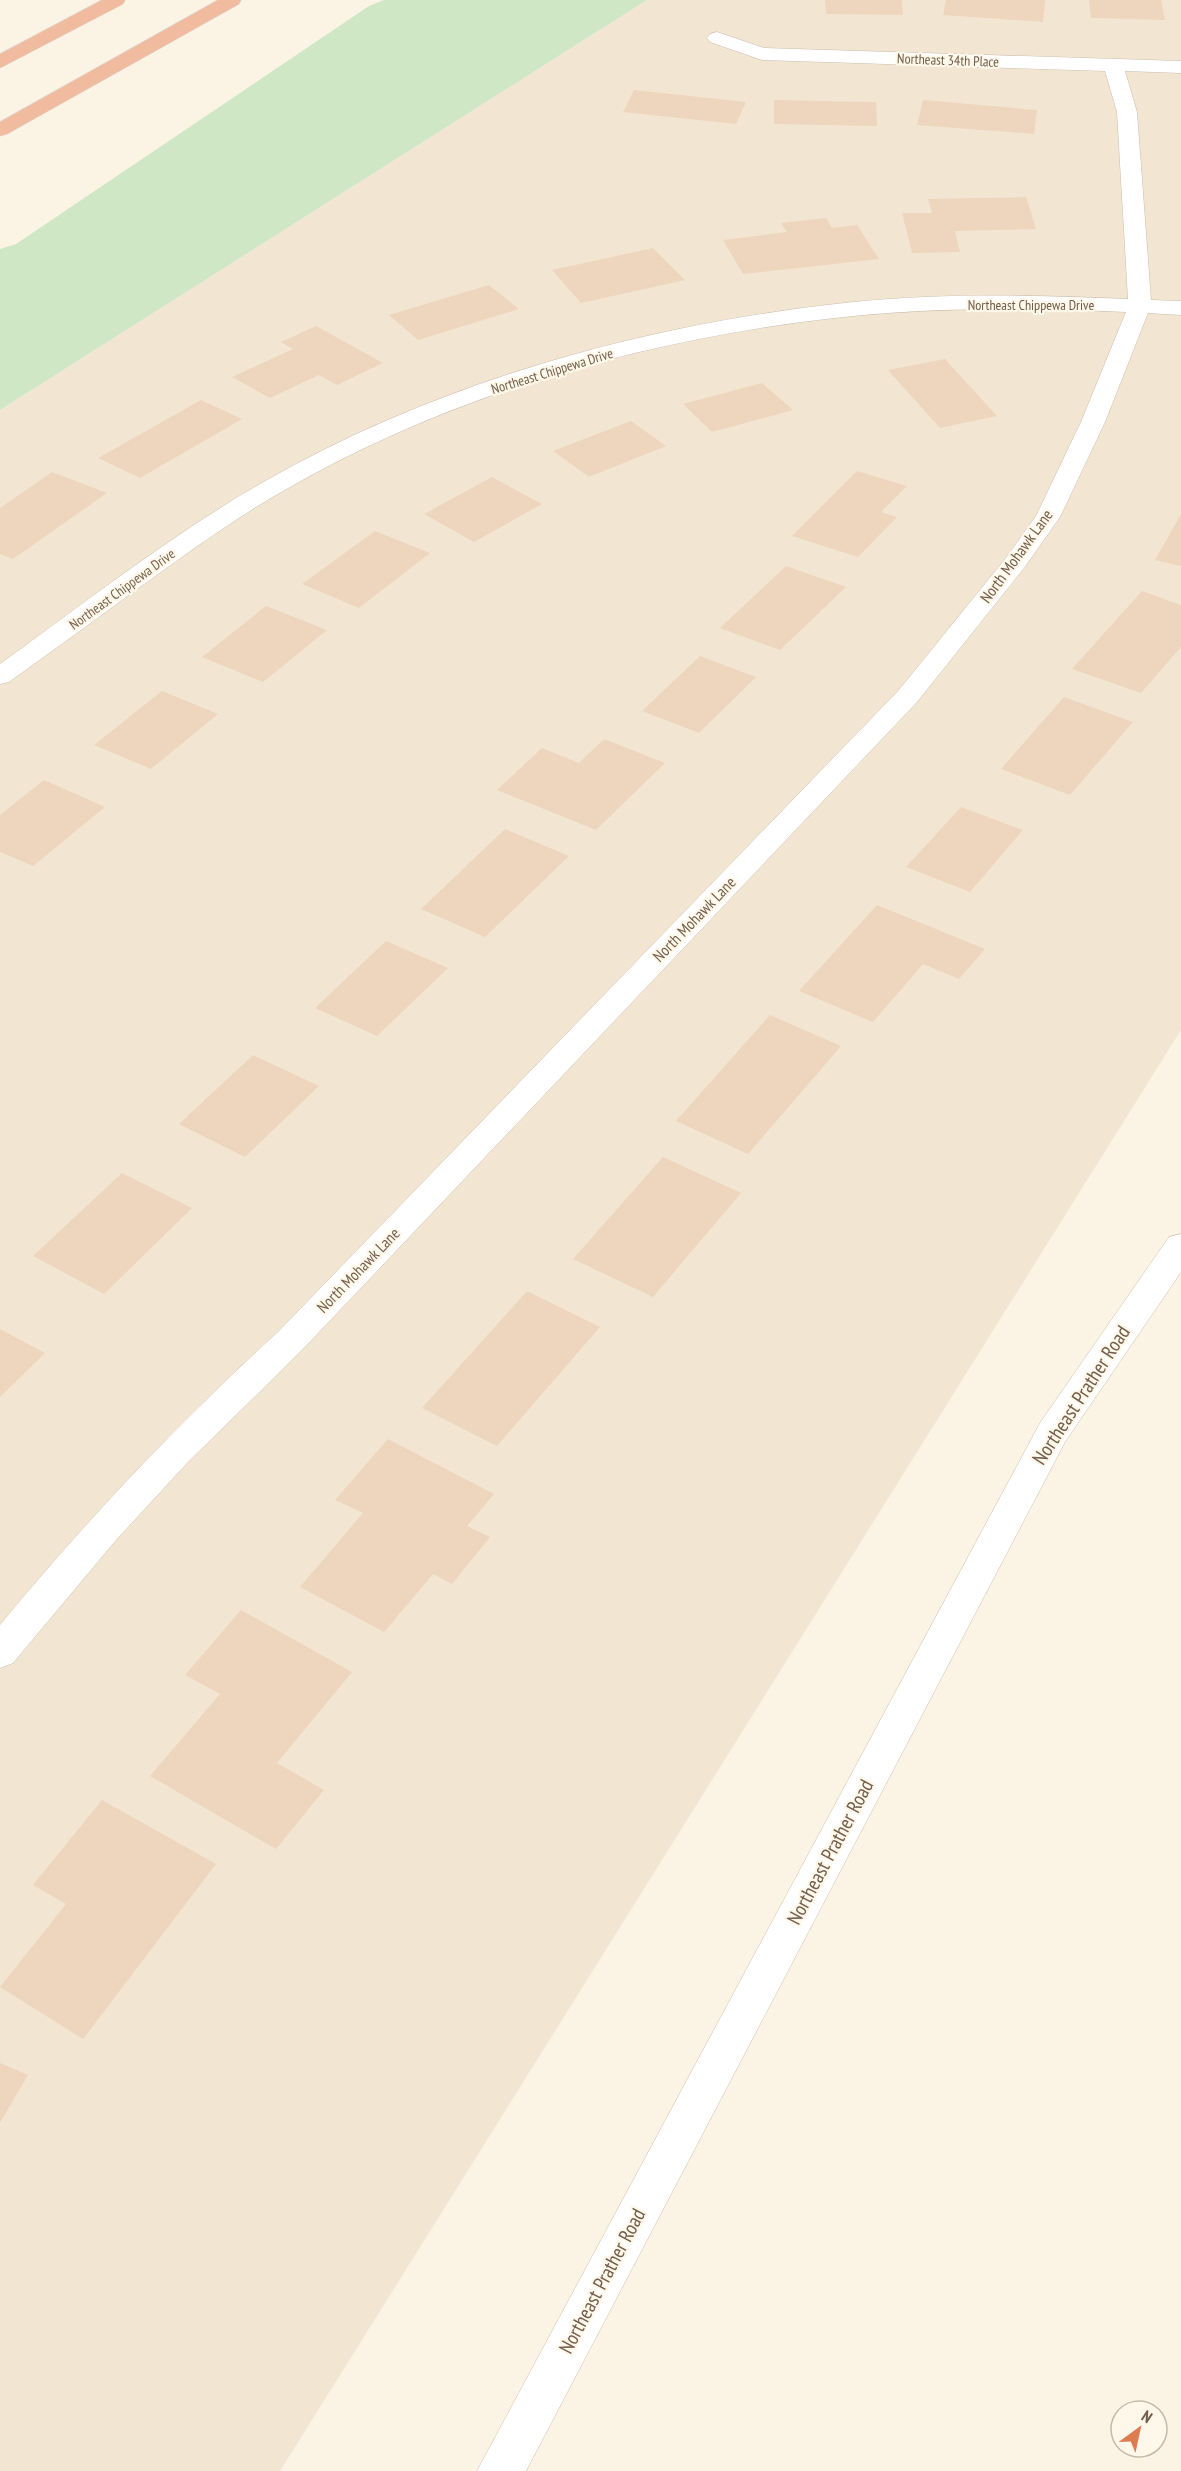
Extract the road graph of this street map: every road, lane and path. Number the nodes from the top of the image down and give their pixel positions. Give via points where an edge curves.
1 (116, 0) edge
2 (232, 0) edge
3 (717, 38) dead end
4 (0, 62) edge
5 (1113, 65) junction
6 (1181, 66) edge
7 (0, 130) edge
8 (1140, 306) junction
9 (1181, 308) edge
10 (0, 676) edge
11 (1181, 1246) edge
12 (0, 1652) edge
13 (501, 2471) edge

1 - 4 highway
2 - 7 highway
3 - 5 street, Northeast 34th Place via 762,54
5 - 6 street, Northeast 34th Place
5 - 8 street, North Mohawk Lane via 1127,112
8 - 9 street, Northeast Chippewa Drive
8 - 10 street, Northeast Chippewa Drive via 953,304 835,311 713,330 530,375 409,420 293,475 213,524
8 - 12 street, North Mohawk Lane via 1093,422 1048,517 908,696 290,1341 187,1440 39,1603
11 - 13 street, Northeast Prather Road via 1052,1433

